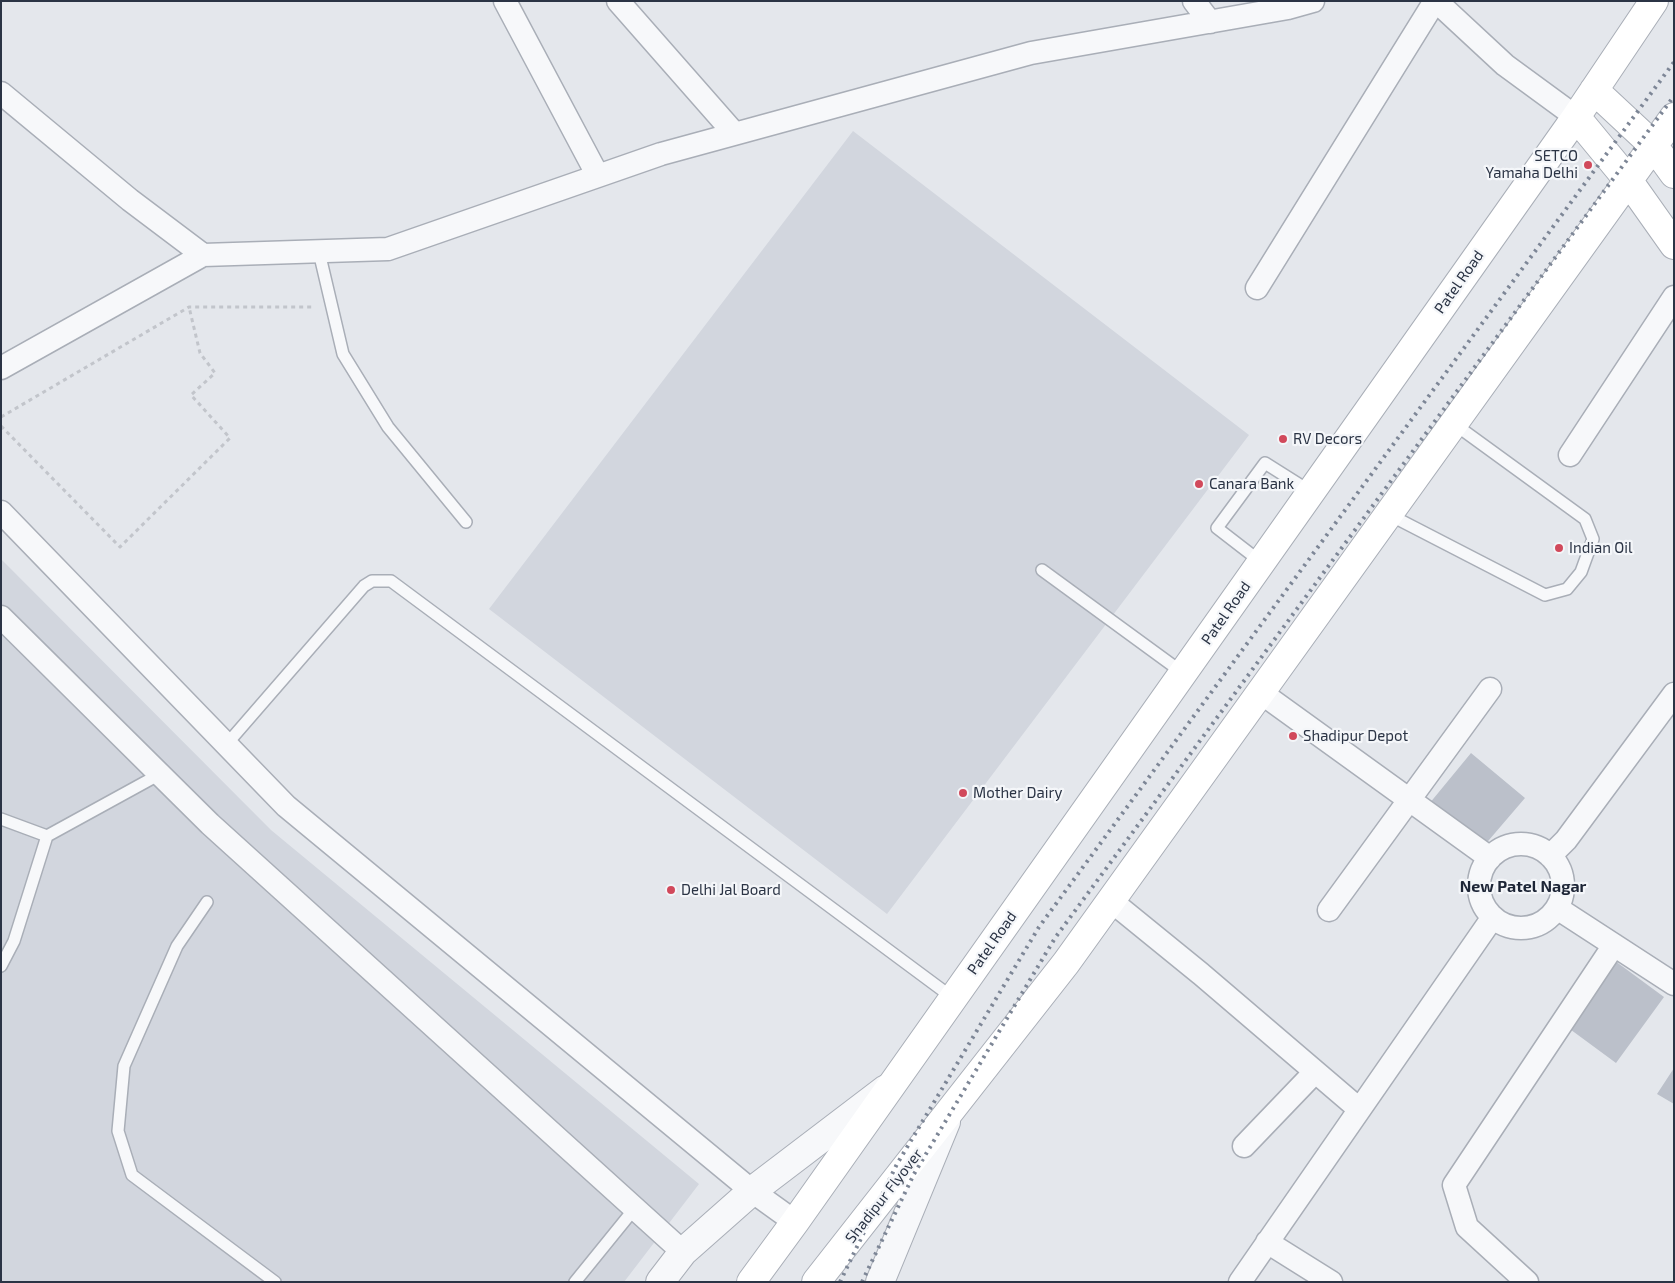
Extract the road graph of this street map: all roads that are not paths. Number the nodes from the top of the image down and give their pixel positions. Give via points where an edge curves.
1 (505, 1) edge
2 (618, 1) edge
3 (1194, 1) edge
4 (1313, 1) edge
5 (1435, 1) edge
6 (1654, 1) edge
7 (1210, 22) junction
8 (1594, 90) junction
9 (1, 93) edge
10 (1576, 116) junction
11 (1674, 117) edge
12 (734, 133) junction
13 (1652, 145) junction
14 (1674, 174) edge
15 (598, 176) junction
16 (1628, 180) junction
17 (1674, 245) edge
18 (319, 252) junction
19 (203, 255) junction
20 (1257, 288) dead end
21 (1674, 297) edge
22 (1, 368) edge
23 (1453, 423) junction
24 (1570, 455) dead end
25 (1311, 492) junction
26 (1, 512) edge
27 (1388, 514) junction
28 (466, 522) dead end
29 (1261, 562) junction
30 (1042, 570) dead end
31 (1, 616) edge
32 (1183, 673) junction
33 (1490, 689) dead end
34 (1260, 692) junction
35 (1674, 694) edge
36 (226, 745) junction
37 (160, 774) junction
38 (1409, 798) junction
39 (1, 819) edge
40 (47, 836) junction
41 (1550, 856) junction
42 (1490, 858) junction
43 (1110, 900) junction
44 (208, 902) dead end
45 (1557, 908) junction
46 (1330, 910) dead end
47 (1493, 917) junction
48 (1614, 945) junction
49 (1, 966) edge
50 (1674, 984) edge
51 (953, 998) junction
52 (1315, 1072) junction
53 (892, 1084) junction
54 (951, 1109) junction
55 (1359, 1109) junction
56 (1244, 1146) dead end
57 (752, 1191) junction
58 (635, 1208) junction
59 (795, 1222) junction
60 (1267, 1242) junction
61 (682, 1252) junction
62 (275, 1282) edge
63 (575, 1282) edge
64 (660, 1282) edge
65 (751, 1282) edge
66 (816, 1282) edge
67 (880, 1282) edge
68 (1240, 1282) edge
69 (1331, 1282) edge
70 (1527, 1282) edge

1 - 15 street
2 - 12 street
3 - 7 street
4 - 7 street
5 - 10 street via 1505,65
5 - 20 street
6 - 8 main road, Patel Road
7 - 12 street via 1031,53
8 - 10 main road, Patel Road
8 - 13 main road
9 - 19 street via 130,200
10 - 16 main road
10 - 25 main road, Patel Road
11 - 13 main road
12 - 15 street
13 - 14 main road
13 - 16 main road
15 - 18 street via 388,250
16 - 17 main road
16 - 23 main road
18 - 19 street
18 - 28 lane via 343,354 388,427
19 - 22 street
21 - 24 street
23 - 27 main road
23 - 27 lane via 1585,519 1593,539 1581,572 1567,588 1546,594
25 - 29 main road, Patel Road
25 - 29 lane via 1265,462 1217,528
26 - 36 street
27 - 34 main road
29 - 32 main road, Patel Road
30 - 32 lane
31 - 37 street
32 - 51 main road, Patel Road
33 - 38 street
34 - 38 street
34 - 43 main road
35 - 41 street via 1566,840
36 - 51 lane via 364,586 372,581 391,581
36 - 57 street via 286,806
37 - 40 lane
37 - 58 street via 225,837
38 - 42 street
38 - 46 street
39 - 40 lane
40 - 49 lane via 14,941
41 - 42 street via 1533,846 1514,844
41 - 45 street via 1563,881
42 - 47 street via 1479,880 1484,906
43 - 52 street
43 - 54 main road via 1066,963
44 - 62 lane via 177,946 124,1066 118,1131 132,1175
45 - 47 street via 1549,918 1527,928 1514,928
45 - 48 street
47 - 55 street
48 - 50 street
48 - 70 street via 1454,1185 1467,1228
51 - 53 main road, Patel Road
52 - 55 street
52 - 56 street
53 - 57 street
53 - 59 main road, Patel Road
54 - 66 main road, Shadipur Flyover
54 - 67 street
55 - 60 street
57 - 59 street
57 - 61 street
58 - 61 street
58 - 63 lane
59 - 65 main road
60 - 68 street
60 - 69 street
61 - 64 street

